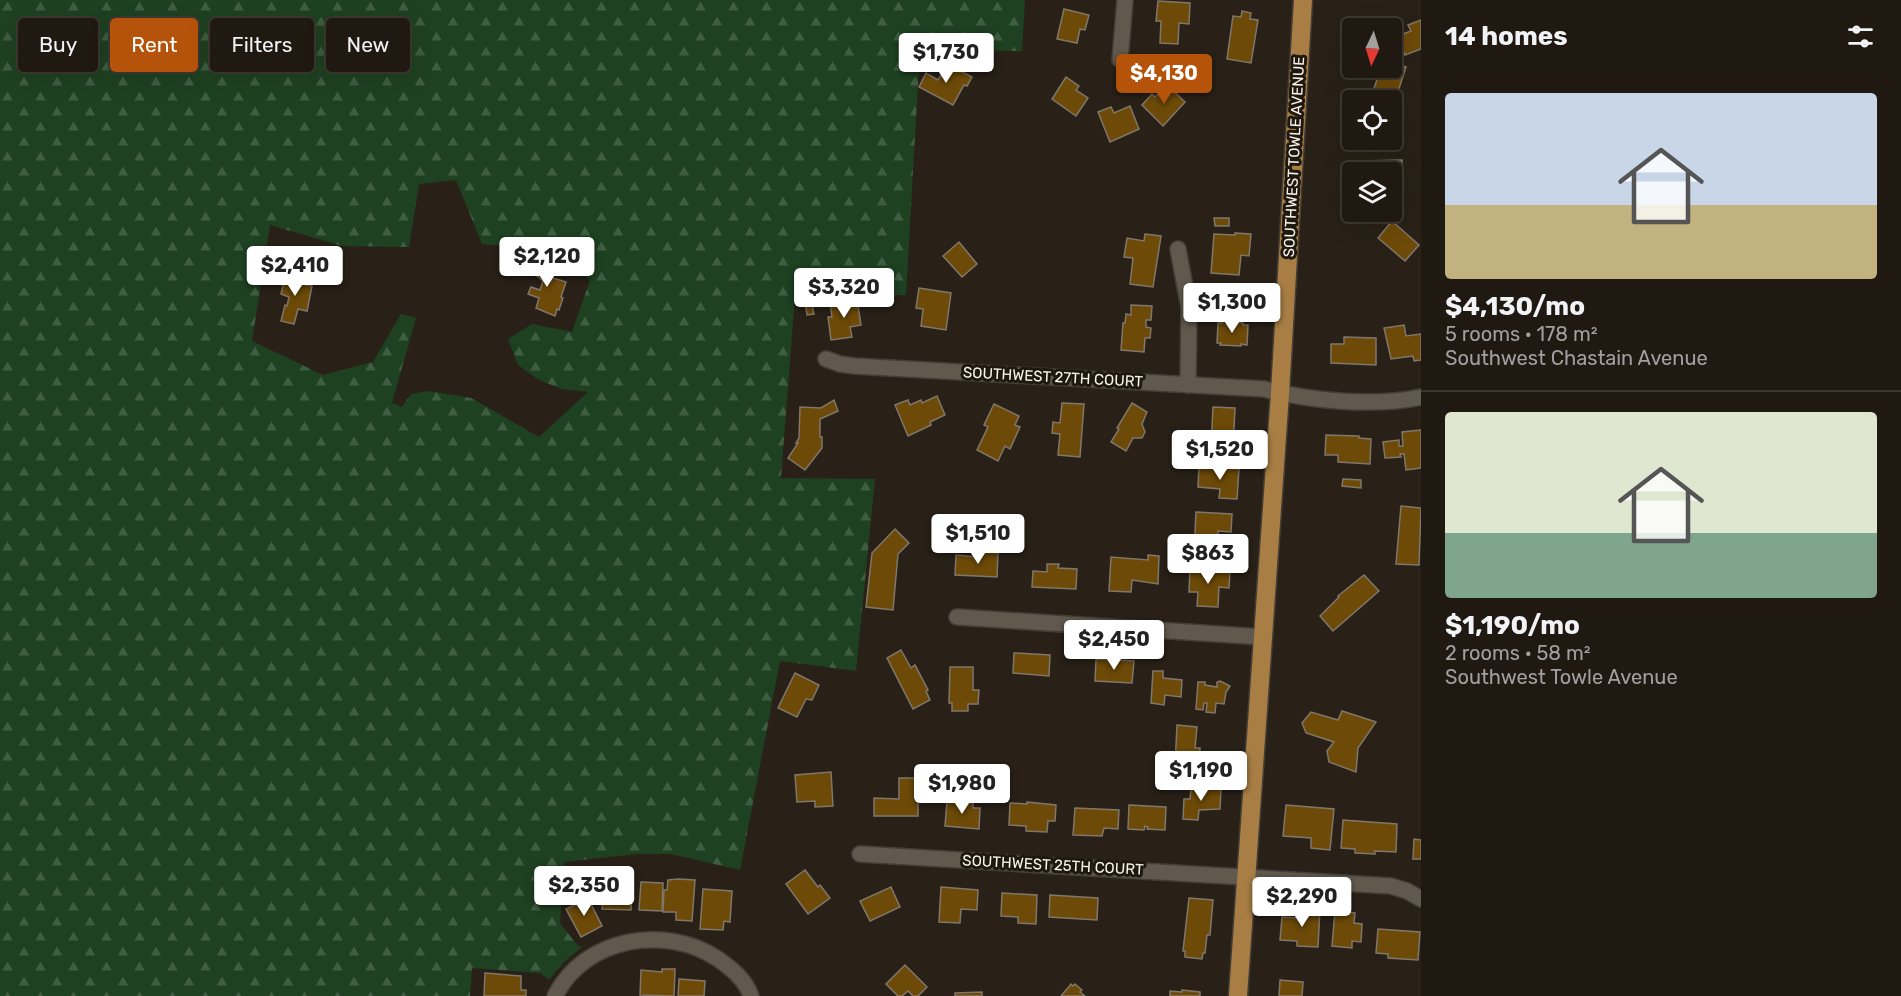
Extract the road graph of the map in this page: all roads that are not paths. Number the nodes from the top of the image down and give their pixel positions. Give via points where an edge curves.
1 (1125, 0) edge
2 (1303, 0) edge
3 (1120, 60) dead end
4 (1178, 249) dead end
5 (826, 359) dead end
6 (1188, 385) junction
7 (1280, 393) junction
8 (1421, 397) edge
9 (957, 616) dead end
10 (1263, 637) junction
11 (860, 854) dead end
12 (1247, 876) junction
13 (1421, 899) edge
14 (555, 996) edge
15 (751, 996) edge
16 (1238, 996) edge

1 - 3 street
2 - 7 main road, SOUTHWEST TOWLE AVENUE
4 - 6 street via 1189,308
5 - 6 street, SOUTHWEST 27TH COURT via 854,366
6 - 7 street, SOUTHWEST 27TH COURT
7 - 8 street, SOUTHWEST 27TH COURT via 1389,402
7 - 10 main road, SOUTHWEST TOWLE AVENUE
9 - 10 street
10 - 12 main road, SOUTHWEST TOWLE AVENUE
11 - 12 street, SOUTHWEST 25TH COURT
12 - 13 street, SOUTHWEST 25TH COURT via 1391,886
12 - 16 main road, SOUTHWEST TOWLE AVENUE
14 - 15 street via 575,969 593,956 642,939 676,941 710,954 741,978

